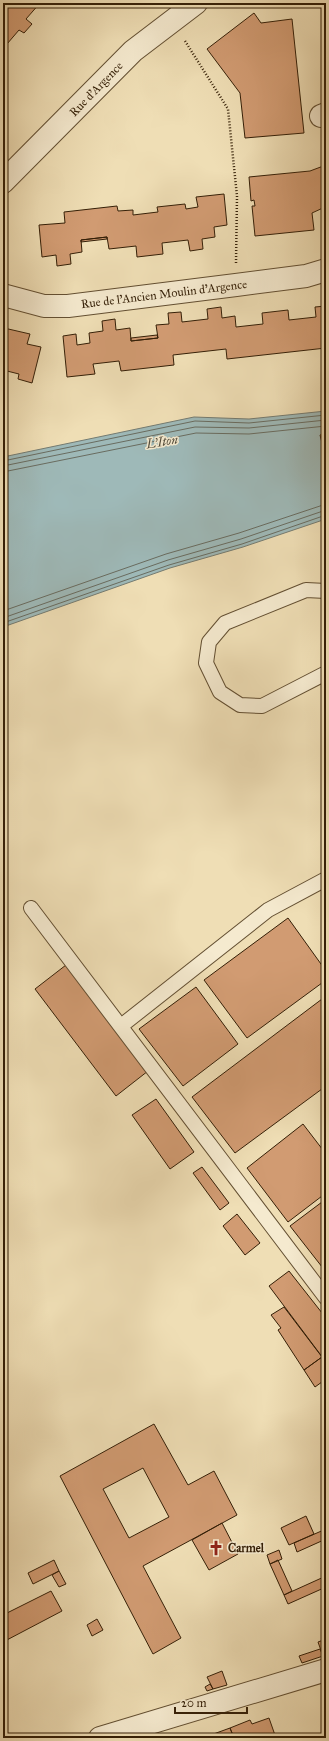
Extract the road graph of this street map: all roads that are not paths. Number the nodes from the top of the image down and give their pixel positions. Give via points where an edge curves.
1 (196, 3) edge
2 (3, 182) edge
3 (326, 270) edge
4 (3, 295) edge
5 (326, 591) edge
6 (326, 673) edge
7 (326, 880) edge
8 (31, 908) dead end
9 (121, 1026) junction
10 (326, 1298) edge
11 (326, 1670) edge
12 (100, 1738) edge

1 - 2 street, Rue d'Argence via 133,50
3 - 4 street, Rue de l'Ancien Moulin d'Argence via 306,276 68,306 44,306
5 - 6 lane via 306,590 226,623 209,642 206,663 220,692 240,705 262,706
7 - 9 lane via 268,910
8 - 9 lane
9 - 10 lane
11 - 12 street

